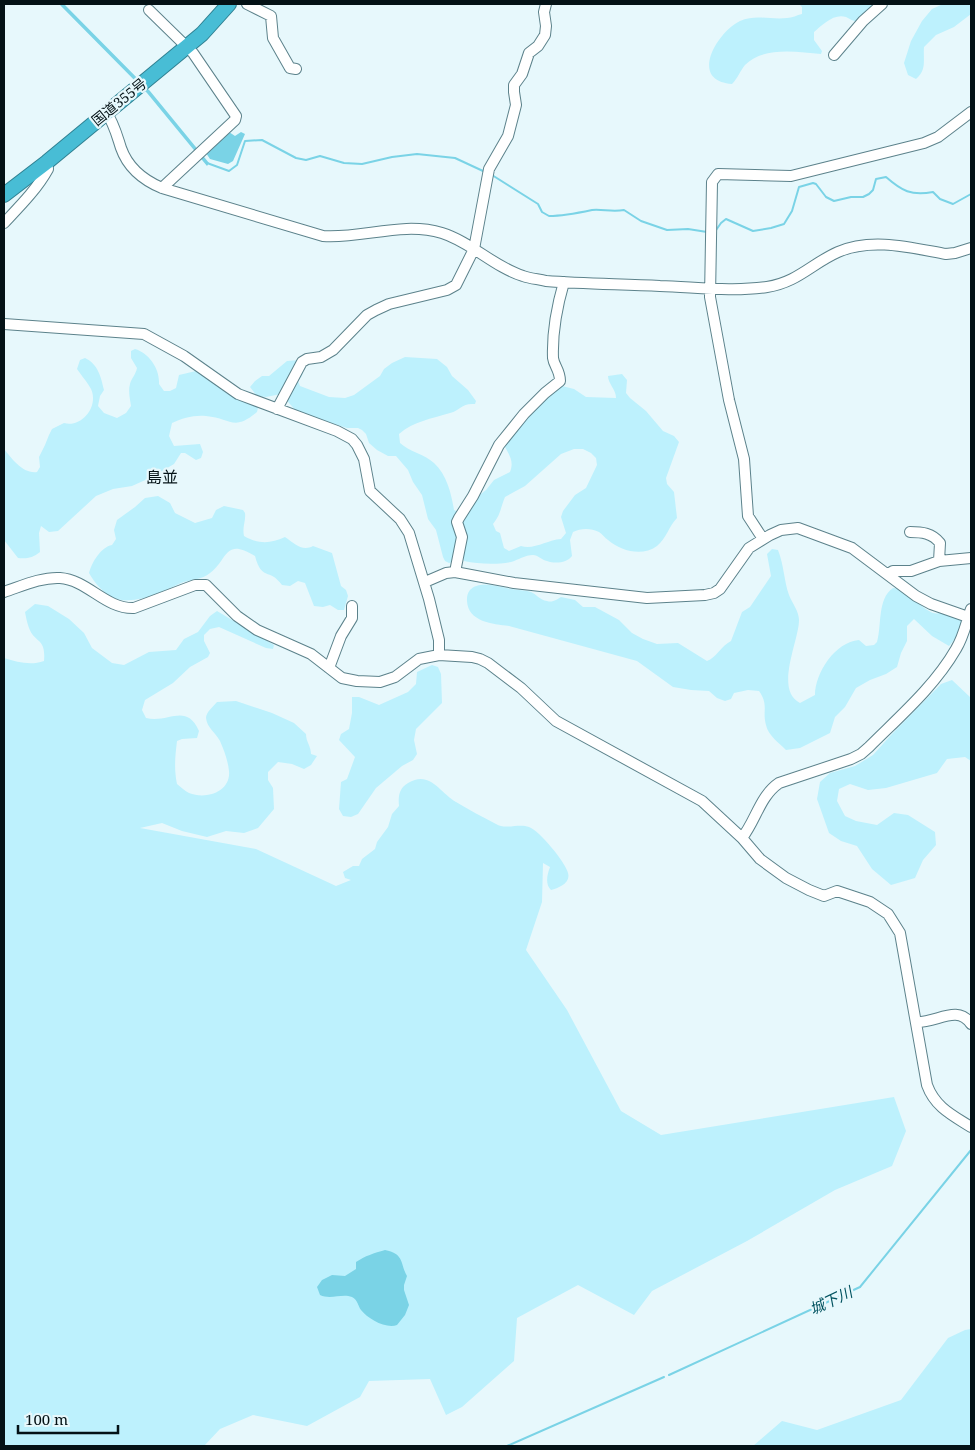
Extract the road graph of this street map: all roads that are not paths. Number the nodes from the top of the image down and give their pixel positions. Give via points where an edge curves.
1 (229, 4) edge
2 (247, 4) edge
3 (546, 4) edge
4 (882, 4) edge
5 (149, 10) dead end
6 (187, 46) junction
7 (834, 55) dead end
8 (296, 69) dead end
9 (106, 112) junction
10 (971, 112) edge
11 (47, 162) junction
12 (162, 188) junction
13 (4, 195) edge
14 (4, 223) edge
15 (971, 248) edge
16 (474, 249) junction
17 (564, 282) junction
18 (710, 288) junction
19 (4, 324) edge
20 (277, 409) junction
21 (910, 532) dead end
22 (763, 539) junction
23 (971, 558) edge
24 (939, 561) junction
25 (455, 572) junction
26 (888, 574) junction
27 (425, 582) junction
28 (4, 592) edge
29 (352, 606) dead end
30 (970, 613) edge
31 (440, 655) junction
32 (329, 668) junction
33 (742, 838) junction
34 (916, 1022) junction
35 (971, 1024) edge
36 (971, 1127) edge

1 - 6 highway, 国道355号
2 - 8 street via 271,16 273,38 290,68
3 - 16 street via 545,36 529,52 522,74 514,85 516,105 508,136 489,169
4 - 7 street
5 - 6 street
6 - 9 highway, 国道355号
6 - 12 street via 236,116
9 - 11 highway, 国道355号
9 - 12 street via 131,167 144,179
10 - 18 street via 932,141 791,176 718,174 712,182
11 - 13 highway, 国道355号
11 - 14 street via 48,168 40,182
12 - 16 street via 323,236 340,237 404,228 442,233
15 - 18 street via 946,254 890,245 855,247 836,253 804,274 781,284
16 - 17 street via 523,276
16 - 20 street via 456,285 389,304 367,315 333,350 302,362
17 - 18 street
17 - 25 street via 556,310 553,360 560,373 560,381 524,414 500,445 459,518 462,538
18 - 22 street via 728,400 744,459 748,516
19 - 20 street via 144,334 184,356 238,394
20 - 27 street via 352,439 364,459 370,491 406,526
21 - 24 street via 922,532 938,540
22 - 25 street via 749,548 720,589 705,595 647,598
22 - 26 street via 781,530 798,528 852,548
23 - 24 street
24 - 26 street via 911,572 893,571
25 - 27 street
26 - 30 street via 930,604
27 - 31 street
28 - 32 street via 42,579 61,578 77,582 114,605 134,608 202,584 236,616 257,630 311,654
29 - 32 street via 352,618
30 - 33 street via 956,649 930,685 870,747 851,759 779,782 765,796
31 - 32 street via 419,659 395,677 380,682 342,678
31 - 33 street via 472,657 488,663 556,721 702,800
33 - 34 street via 760,859 809,890 824,896 837,891 870,902 888,914 900,933
34 - 35 street via 960,1014
34 - 36 street via 931,1094 938,1105

